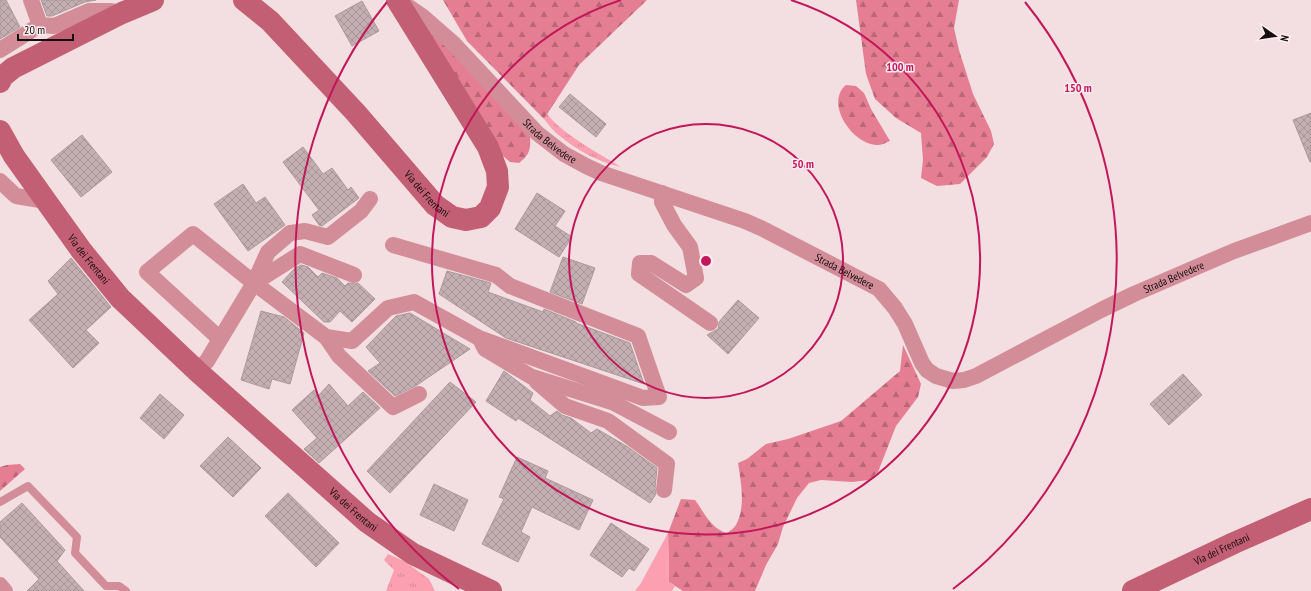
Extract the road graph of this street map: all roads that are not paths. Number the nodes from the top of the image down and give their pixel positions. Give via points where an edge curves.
1 (31, 0) edge
2 (153, 0) edge
3 (244, 0) edge
4 (398, 0) edge
5 (122, 13) junction
6 (40, 25) junction
7 (0, 50) edge
8 (0, 82) edge
9 (0, 131) edge
10 (0, 181) edge
11 (662, 193) junction
12 (370, 199) dead end
13 (46, 201) junction
14 (1311, 224) edge
15 (393, 245) dead end
16 (354, 276) dead end
17 (254, 283) junction
18 (710, 323) dead end
19 (326, 337) junction
20 (479, 338) junction
21 (220, 339) junction
22 (197, 371) junction
23 (532, 377) junction
24 (419, 394) dead end
25 (669, 432) dead end
26 (664, 490) dead end
27 (0, 502) edge
28 (1311, 509) edge
29 (0, 585) edge
30 (461, 585) edge
31 (5, 591) edge
32 (126, 591) edge
33 (491, 591) edge
34 (1133, 591) edge

1 - 6 street
2 - 5 main road
3 - 4 main road, Via dei Frentani via 270,21 356,113 435,205 452,218 466,220 481,216 490,208 498,187 497,170 488,147
4 - 11 street, Strada Belvedere via 422,16 453,43 537,134 550,144 591,168
5 - 6 street via 89,11 54,26
5 - 8 main road via 13,68
6 - 7 street
9 - 13 main road, Via dei Frentani via 14,156
10 - 13 street via 16,196
11 - 14 street, Strada Belvedere via 745,221 879,289 905,324 927,370 936,376 953,381 976,376 1134,294 1234,251
11 - 18 street via 662,202 690,247 696,278 686,285 651,263 640,263 638,274
12 - 17 street via 361,211 328,237 305,231 290,233 268,252
13 - 22 main road, Via dei Frentani via 120,298
15 - 20 street via 496,275 510,286 638,336 659,398 643,398
16 - 17 street via 300,254
17 - 19 street
17 - 21 street
17 - 21 street via 193,234 147,272
19 - 20 street via 352,341 388,308 414,302
19 - 24 street via 339,356 393,407
20 - 23 street via 484,350
21 - 22 street via 207,361
22 - 30 main road, Via dei Frentani via 367,522
23 - 25 street via 612,402
23 - 26 street via 565,406 608,421 667,464
27 - 32 lane via 28,486 77,537 75,553 106,586 119,586
28 - 34 main road, Via dei Frentani
29 - 31 street
30 - 33 main road, Via dei Frentani

